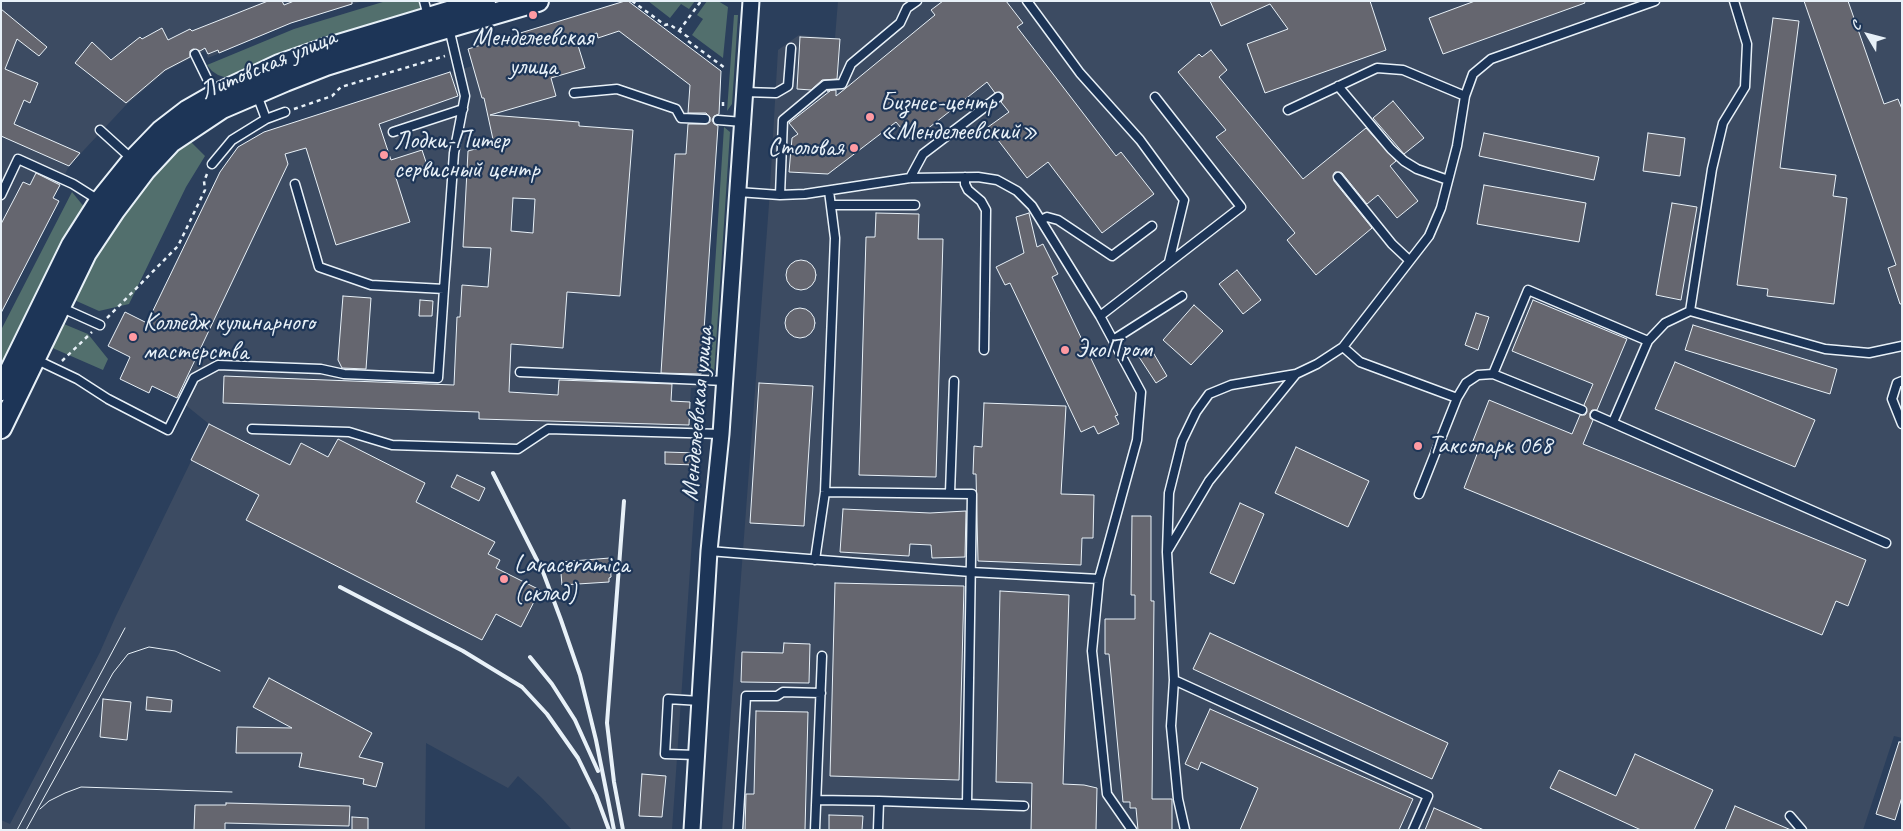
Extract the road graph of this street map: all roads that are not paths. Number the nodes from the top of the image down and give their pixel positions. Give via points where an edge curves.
1 (485, 1) edge
2 (538, 1) edge
3 (751, 1) edge
4 (916, 1) edge
5 (1027, 1) edge
6 (1656, 1) edge
7 (1734, 1) edge
8 (436, 18) edge
9 (791, 48) dead end
10 (195, 54) dead end
11 (1338, 86) junction
12 (745, 92) junction
13 (256, 93) junction
14 (574, 93) dead end
15 (1154, 96) dead end
16 (1465, 96) junction
17 (998, 97) dead end
18 (219, 102) junction
19 (463, 109) junction
20 (1288, 110) dead end
21 (285, 112) road end
22 (266, 119) junction
23 (705, 119) dead end
24 (718, 120) dead end
25 (743, 122) junction
26 (100, 130) dead end
27 (393, 132) dead end
28 (212, 164) road end
29 (139, 165) junction
30 (965, 177) junction
31 (1338, 177) dead end
32 (910, 178) junction
33 (1448, 180) junction
34 (4, 183) edge
35 (295, 184) dead end
36 (829, 191) junction
37 (738, 192) junction
38 (1, 195) edge
39 (780, 195) junction
40 (831, 204) junction
41 (915, 205) dead end
42 (107, 206) junction
43 (1041, 220) junction
44 (1152, 226) dead end
45 (1409, 260) junction
46 (1169, 262) junction
47 (444, 288) junction
48 (1182, 296) dead end
49 (52, 303) junction
50 (1690, 311) junction
51 (1100, 316) junction
52 (100, 325) road end
53 (1113, 340) junction
54 (1648, 341) junction
55 (1902, 346) edge
56 (1343, 347) junction
57 (984, 350) dead end
58 (27, 356) junction
59 (520, 372) dead end
60 (1296, 374) junction
61 (1493, 374) junction
62 (725, 381) junction
63 (1902, 381) edge
64 (954, 382) dead end
65 (1, 390) edge
66 (1457, 398) junction
67 (1582, 410) dead end
68 (1595, 415) dead end
69 (1613, 422) junction
70 (1902, 424) edge
71 (1, 428) edge
72 (252, 429) dead end
73 (721, 434) junction
74 (825, 492) junction
75 (950, 494) junction
76 (1419, 494) dead end
77 (1886, 543) dead end
78 (709, 551) junction
79 (1167, 552) junction
80 (815, 560) junction
81 (971, 572) junction
82 (1099, 579) junction
83 (822, 656) dead end
84 (1174, 680) junction
85 (821, 693) junction
86 (700, 701) junction
87 (696, 755) junction
88 (816, 800) junction
89 (879, 802) junction
90 (967, 804) junction
91 (1024, 806) dead end
92 (1790, 816) dead end
93 (692, 830) edge
94 (738, 830) edge
95 (815, 830) edge
96 (878, 830) edge
97 (1132, 830) edge
98 (1185, 830) edge
99 (1413, 830) edge
100 (1802, 830) edge

1 - 8 street, Литовская улица
2 - 8 street, Литовская улица
3 - 12 street, Менделеевская улица
4 - 39 lane via 907,8 900,22 851,64 842,84 826,85 783,120
5 - 46 lane via 1080,73 1140,140 1184,200
6 - 16 lane via 1491,59 1473,74
7 - 50 lane via 1747,44 1745,87 1723,123 1712,169
8 - 13 street, Литовская улица
8 - 18 street, Литовская улица via 322,50 249,78
8 - 19 lane via 456,52 466,96
9 - 12 lane via 788,86 776,93
10 - 18 lane
11 - 16 lane via 1378,68 1403,70
11 - 20 lane
11 - 33 lane via 1404,161
12 - 25 street, Менделеевская улица
13 - 18 street, Литовская улица
13 - 22 lane
14 - 23 lane via 617,89 676,109 681,118
15 - 46 lane via 1241,207
16 - 33 lane
17 - 32 lane via 923,154
18 - 29 street, Литовская улица via 187,111 161,131
19 - 27 lane
19 - 47 lane via 454,153
21 - 22 lane
22 - 28 lane via 232,140
24 - 25 lane
25 - 37 street, Менделеевская улица
26 - 29 lane
29 - 42 street, Литовская улица
30 - 32 lane
30 - 43 lane via 997,180 1017,191
30 - 57 lane via 968,190 986,210
31 - 45 lane via 1392,244
32 - 36 lane
33 - 45 lane via 1429,236
34 - 38 lane
34 - 42 lane via 18,159 73,184
35 - 47 lane via 319,267 371,285
36 - 39 lane
36 - 40 lane
37 - 39 lane
37 - 62 street, Менделеевская улица
40 - 41 lane
40 - 74 lane via 835,238
42 - 49 street, Литовская улица via 72,245
43 - 44 lane via 1047,217 1058,220 1112,256
43 - 51 lane
45 - 56 lane
46 - 51 lane
47 - 58 lane via 438,378 218,365 194,378 168,430 77,379
48 - 53 lane
49 - 52 lane
49 - 58 street, Литовская улица
50 - 54 lane via 1665,323
50 - 55 lane via 1825,349 1869,353
51 - 53 lane
53 - 82 lane via 1141,392 1137,440
54 - 61 lane via 1528,290
54 - 69 lane
56 - 60 lane
56 - 66 lane via 1360,362
58 - 65 street, Литовская улица
58 - 71 street, Литовская улица
59 - 62 lane
60 - 79 lane via 1209,482
60 - 79 lane via 1232,385 1209,394 1182,441 1169,493
61 - 66 lane via 1478,375 1466,383
61 - 67 lane
62 - 73 street, Менделеевская улица
63 - 70 lane via 1897,383 1892,399
64 - 75 lane
66 - 76 lane
68 - 69 lane
69 - 77 lane
72 - 73 lane via 349,432 392,445 518,449 548,429
73 - 78 street, Менделеевская улица
74 - 75 lane
74 - 80 lane
75 - 81 lane via 972,494
78 - 80 lane
78 - 86 street, Менделеевская улица
79 - 84 lane
80 - 81 lane
81 - 82 lane
81 - 90 lane
82 - 97 lane via 1092,651 1107,794
83 - 85 lane
84 - 98 lane via 1171,726 1178,799
84 - 99 lane via 1428,796
85 - 88 lane
85 - 94 lane via 783,692 777,696 746,696
86 - 87 street, Менделеевская улица
86 - 87 lane via 668,699 665,754
87 - 93 street, Менделеевская улица
88 - 89 lane
88 - 95 lane
89 - 90 lane
89 - 96 lane
90 - 91 lane
92 - 100 lane

